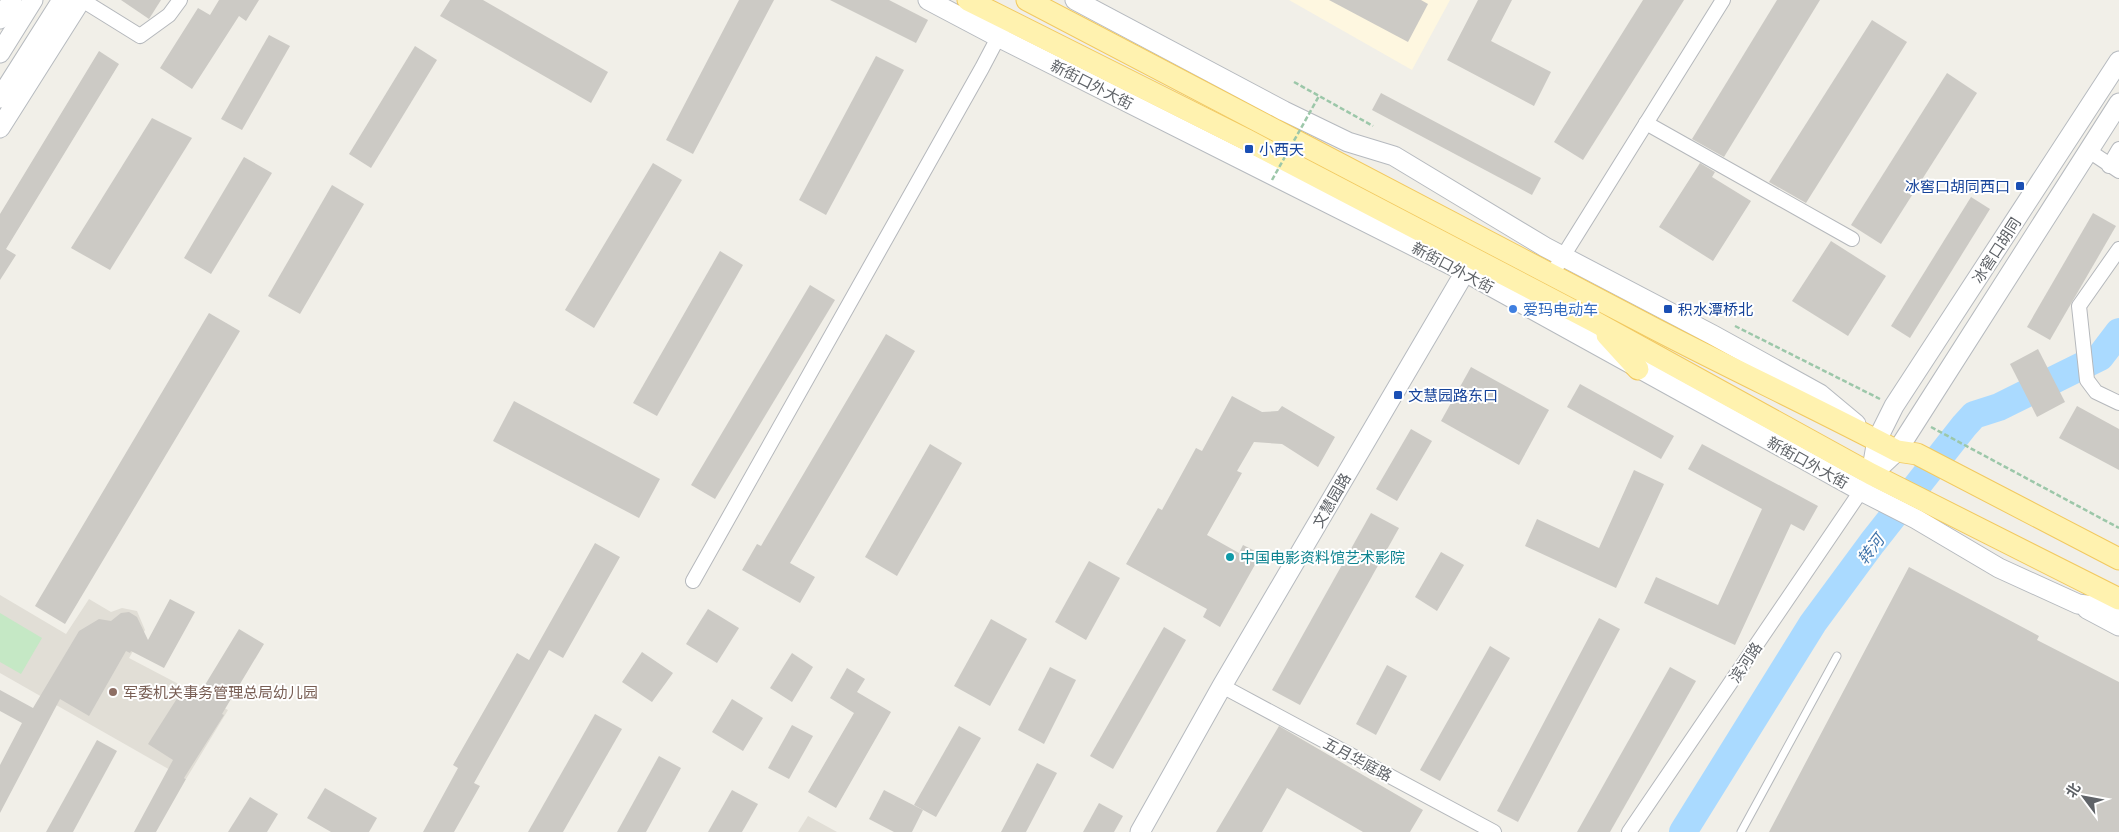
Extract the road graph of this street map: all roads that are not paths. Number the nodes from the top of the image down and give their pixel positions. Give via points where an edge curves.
1 (12, 0) edge
2 (33, 0) edge
3 (62, 0) edge
4 (82, 0) edge
5 (180, 0) edge
6 (928, 0) edge
7 (968, 0) edge
8 (1027, 0) edge
9 (1075, 0) edge
10 (1723, 0) edge
11 (1047, 6) edge
12 (0, 19) edge
13 (1002, 29) junction
14 (0, 53) edge
15 (2119, 61) edge
16 (0, 98) edge
17 (2119, 103) edge
18 (1646, 123) junction
19 (0, 128) edge
20 (2119, 149) edge
21 (2089, 152) junction
22 (2114, 168) edge
23 (1852, 239) dead end
24 (2119, 249) edge
25 (1558, 265) junction
26 (1465, 272) junction
27 (1595, 322) junction
28 (1638, 369) junction
29 (2119, 403) edge
30 (1877, 440) junction
31 (1907, 453) junction
32 (1866, 483) junction
33 (1922, 511) junction
34 (2119, 559) edge
35 (693, 581) dead end
36 (2119, 599) edge
37 (2077, 604) junction
38 (2119, 609) edge
39 (2119, 626) edge
40 (1837, 656) dead end
41 (1222, 686) junction
42 (1140, 832) edge
43 (1494, 832) edge
44 (1629, 832) edge
45 (1742, 832) edge

1 - 12 street
2 - 14 street
3 - 16 street
4 - 5 street via 140,36 169,15
4 - 19 street
6 - 13 street, 新街口外大街
7 - 13 main road, 新街口外大街
8 - 11 main road
9 - 25 street via 1284,111 1348,142 1394,156 1485,210
10 - 18 street
11 - 25 main road via 1331,161
13 - 26 street, 新街口外大街
13 - 27 main road, 新街口外大街 via 1247,140
13 - 35 street
15 - 30 street, 冰窖口胡同 via 1894,406
17 - 21 street, 冰窖口胡同
18 - 23 street
18 - 25 street
20 - 22 street
21 - 22 street
21 - 31 street, 冰窖口胡同 via 1917,420
24 - 29 street via 2079,306 2087,380 2096,392
25 - 30 main road via 1656,330
26 - 28 street, 新街口外大街
26 - 41 street, 文慧园路
27 - 28 main road
27 - 32 main road, 新街口外大街
28 - 32 street, 新街口外大街
30 - 31 main road
30 - 32 street, 冰窖口胡同
31 - 32 street, 冰窖口胡同
31 - 34 main road
32 - 33 main road, 新街口外大街
32 - 44 street, 滨河路
33 - 36 main road, 新街口外大街
33 - 37 street, 新街口外大街 via 2000,568
37 - 38 street, 新街口外大街
37 - 39 street, 新街口外大街
40 - 45 lane
41 - 42 street, 文慧园路
41 - 43 street, 五月华庭路

